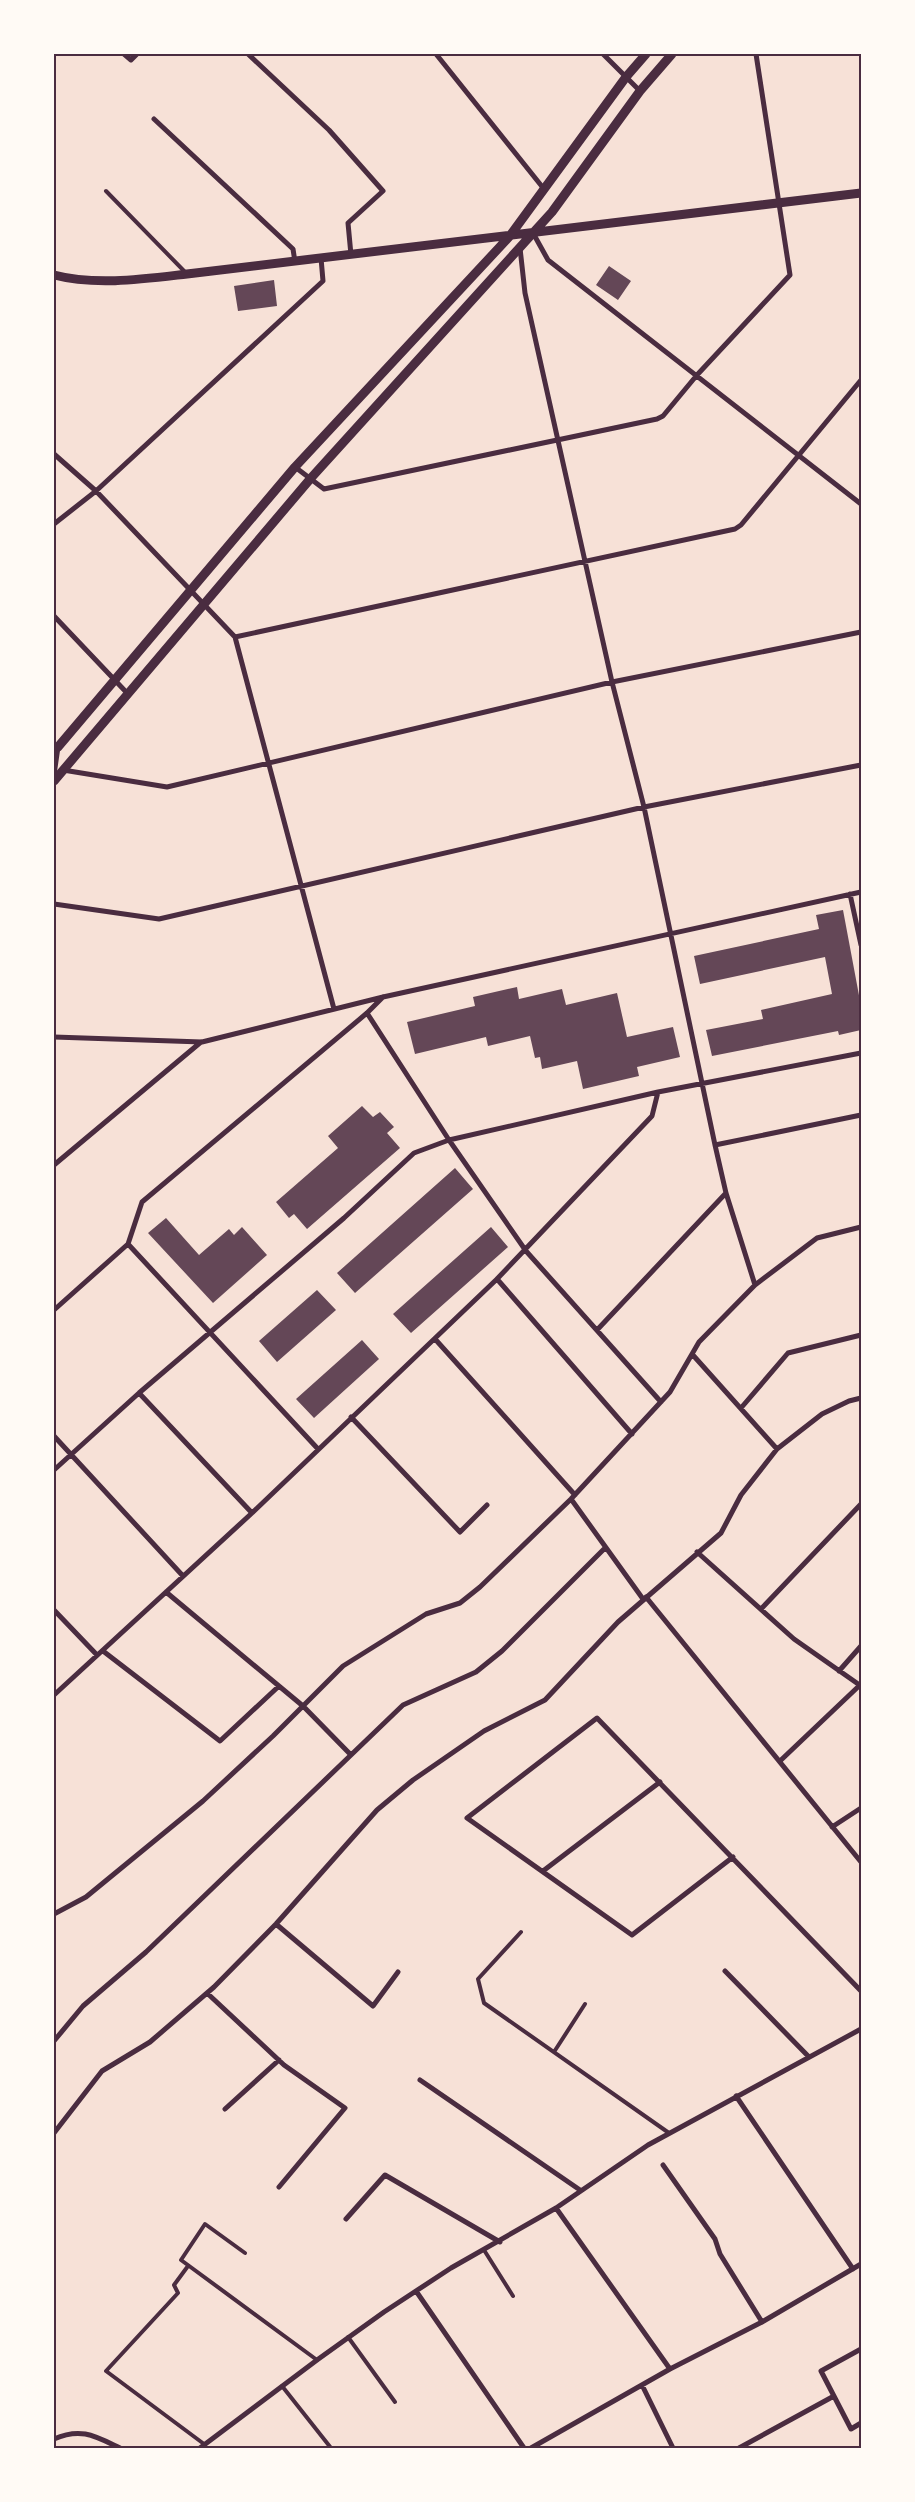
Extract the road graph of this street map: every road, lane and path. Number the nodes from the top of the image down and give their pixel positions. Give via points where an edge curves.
1 (124, 54) edge
2 (137, 54) edge
3 (248, 54) edge
4 (436, 54) edge
5 (603, 54) edge
6 (646, 54) edge
7 (672, 54) edge
8 (756, 54) edge
9 (626, 77) junction
10 (640, 91) junction
11 (154, 119) dead end
12 (106, 190) dead end
13 (545, 190) junction
14 (861, 193) edge
15 (781, 201) junction
16 (533, 233) junction
17 (508, 237) junction
18 (520, 246) junction
19 (352, 255) junction
20 (321, 258) junction
21 (295, 262) junction
22 (187, 274) junction
23 (54, 275) edge
24 (697, 375) junction
25 (861, 380) edge
26 (558, 440) junction
27 (54, 454) edge
28 (799, 455) junction
29 (295, 467) junction
30 (311, 478) junction
31 (96, 491) junction
32 (861, 504) edge
33 (54, 524) edge
34 (585, 562) junction
35 (190, 591) junction
36 (203, 605) junction
37 (54, 616) edge
38 (861, 632) edge
39 (234, 637) junction
40 (115, 680) junction
41 (612, 682) junction
42 (128, 694) junction
43 (56, 748) edge
44 (269, 763) junction
45 (861, 765) edge
46 (63, 770) junction
47 (54, 775) edge
48 (54, 781) edge
49 (644, 807) junction
50 (301, 886) junction
51 (861, 892) edge
52 (850, 894) junction
53 (54, 904) edge
54 (672, 934) junction
55 (861, 945) edge
56 (383, 997) junction
57 (334, 1009) junction
58 (367, 1013) junction
59 (54, 1037) edge
60 (202, 1042) junction
61 (861, 1054) edge
62 (702, 1084) junction
63 (658, 1092) junction
64 (861, 1115) edge
65 (449, 1140) junction
66 (715, 1145) junction
67 (54, 1165) edge
68 (726, 1194) junction
69 (861, 1227) edge
70 (128, 1244) junction
71 (526, 1251) junction
72 (497, 1279) junction
73 (755, 1285) junction
74 (54, 1310) edge
75 (597, 1330) junction
76 (210, 1332) junction
77 (861, 1335) edge
78 (435, 1339) junction
79 (692, 1354) junction
80 (139, 1393) junction
81 (861, 1398) edge
82 (661, 1402) junction
83 (741, 1408) junction
84 (352, 1417) junction
85 (632, 1434) junction
86 (54, 1436) edge
87 (318, 1449) junction
88 (777, 1449) junction
89 (70, 1456) junction
90 (54, 1470) edge
91 (573, 1497) junction
92 (861, 1504) edge
93 (487, 1505) dead end
94 (252, 1512) junction
95 (604, 1548) junction
96 (697, 1552) junction
97 (183, 1576) junction
98 (166, 1592) junction
99 (644, 1598) junction
100 (760, 1609) junction
101 (54, 1610) edge
102 (861, 1646) edge
103 (103, 1651) junction
104 (97, 1655) junction
105 (839, 1671) junction
106 (279, 1686) junction
107 (860, 1686) edge
108 (54, 1695) edge
109 (303, 1706) junction
110 (351, 1755) junction
111 (780, 1761) junction
112 (660, 1782) junction
113 (861, 1808) edge
114 (832, 1827) junction
115 (734, 1857) junction
116 (861, 1862) edge
117 (543, 1871) junction
118 (54, 1914) edge
119 (276, 1924) junction
120 (521, 1932) dead end
121 (725, 1970) dead end
122 (398, 1972) dead end
123 (861, 1991) edge
124 (207, 1993) junction
125 (585, 2004) dead end
126 (861, 2029) edge
127 (54, 2042) edge
128 (554, 2052) junction
129 (808, 2057) junction
130 (279, 2060) junction
131 (420, 2080) dead end
132 (736, 2096) junction
133 (225, 2109) dead end
134 (54, 2133) edge
135 (669, 2133) junction
136 (663, 2166) dead end
137 (279, 2186) dead end
138 (580, 2190) junction
139 (556, 2208) junction
140 (346, 2219) dead end
141 (500, 2242) junction
142 (484, 2250) junction
143 (245, 2253) dead end
144 (861, 2264) edge
145 (188, 2266) junction
146 (853, 2268) junction
147 (416, 2291) junction
148 (513, 2296) dead end
149 (762, 2322) junction
150 (348, 2337) junction
151 (861, 2349) edge
152 (317, 2360) junction
153 (670, 2369) junction
154 (642, 2385) junction
155 (282, 2386) junction
156 (834, 2396) junction
157 (395, 2402) dead end
158 (861, 2423) edge
159 (54, 2440) edge
160 (202, 2446) edge
161 (120, 2448) edge
162 (331, 2448) edge
163 (524, 2448) edge
164 (531, 2448) edge
165 (673, 2448) edge
166 (739, 2448) edge

1 - 2 street via 130,60
3 - 19 street via 330,130 383,191 348,223
4 - 13 street
5 - 9 street
6 - 9 street
7 - 10 street
8 - 15 street
9 - 10 street
9 - 13 street
10 - 16 street via 552,212
11 - 21 street via 293,249
12 - 22 lane
13 - 17 street
14 - 15 street
15 - 16 street
15 - 24 street via 790,276
16 - 17 street
16 - 18 street
16 - 24 street via 548,260
17 - 19 street
17 - 29 street
18 - 26 street via 525,293
18 - 30 street
19 - 20 street
20 - 21 street
20 - 31 street via 323,281
21 - 22 street
22 - 23 street via 132,280
24 - 26 street via 657,419
24 - 28 street
25 - 28 street
26 - 30 street via 324,489
26 - 34 street
27 - 31 street
28 - 32 street
28 - 34 street via 735,529
29 - 30 street
29 - 35 street
30 - 36 street
31 - 33 street
31 - 35 street
34 - 39 street
34 - 41 street
35 - 36 street
35 - 40 street
36 - 39 street
36 - 42 street
37 - 40 street
38 - 41 street
39 - 44 street
40 - 42 street
40 - 43 street
41 - 44 street
41 - 49 street
42 - 46 street
43 - 47 street
44 - 46 street via 167,788
44 - 50 street
45 - 49 street
46 - 48 street
49 - 50 street
49 - 54 street
50 - 53 street via 159,918
50 - 57 street
51 - 52 street
52 - 54 street
52 - 55 street
54 - 56 street
54 - 62 street
56 - 57 street
56 - 58 street
57 - 60 street
58 - 65 street
58 - 70 street via 142,1202
59 - 60 street
60 - 67 street
61 - 62 street
62 - 63 street
62 - 66 street
63 - 65 street
63 - 71 street via 652,1116
64 - 66 street
65 - 71 street
65 - 76 street via 414,1153 344,1218
66 - 68 street
68 - 73 street
68 - 75 street
69 - 73 street via 817,1238
70 - 74 street
70 - 76 street
71 - 72 street
71 - 75 street
72 - 78 street
72 - 85 street
73 - 79 street via 699,1342
75 - 82 street
76 - 80 street
76 - 87 street
77 - 83 street via 788,1354
78 - 84 street
78 - 91 street
79 - 82 street
79 - 83 street
80 - 89 street
80 - 94 street
81 - 88 street via 822,1414
82 - 85 street
83 - 88 street
84 - 87 street
84 - 93 street via 460,1532
85 - 91 street
86 - 89 street
87 - 94 street
88 - 96 street via 741,1495 721,1533
89 - 90 street
89 - 97 street
91 - 95 street
91 - 109 street via 460,1603 426,1614 383,1639 343,1666
92 - 100 street
94 - 97 street
95 - 99 street
95 - 110 street via 502,1651 476,1672 403,1705
96 - 99 street
96 - 100 street
97 - 98 street
98 - 103 street
98 - 106 street
99 - 111 street
99 - 119 street via 545,1700 484,1732 413,1780 377,1810
100 - 105 street via 794,1639
101 - 104 street
102 - 105 street
103 - 104 street
103 - 106 street via 220,1741
104 - 108 street
105 - 107 street
106 - 109 street
107 - 111 street
109 - 110 street
109 - 118 street via 203,1801 128,1864 86,1897
110 - 127 street via 146,1952 83,2006
111 - 114 street
112 - 115 street
112 - 117 street
112 - 117 street via 597,1718 467,1818
113 - 114 street
114 - 116 street
115 - 117 street via 632,1935
115 - 123 street
119 - 122 street via 373,2006
119 - 124 street
120 - 128 lane via 478,1979 484,2003
121 - 129 street
124 - 130 street
124 - 134 street via 150,2042 102,2071
125 - 128 lane
126 - 129 street
128 - 135 lane
129 - 132 street
130 - 133 street
130 - 137 street via 345,2108
131 - 138 street
132 - 135 street
132 - 146 street
135 - 138 street
136 - 149 street via 716,2239 720,2254
138 - 139 street
139 - 141 street
139 - 153 street
140 - 141 street via 385,2175
141 - 142 street
142 - 147 street
142 - 148 lane
143 - 145 lane via 204,2224 181,2260
144 - 146 street
145 - 152 lane
145 - 160 lane via 174,2285 178,2293 106,2371
146 - 149 street
147 - 150 street
147 - 163 street
149 - 153 street
150 - 152 street
150 - 157 lane
151 - 156 street via 821,2371
152 - 155 street
153 - 154 street
154 - 164 street
154 - 165 street
155 - 160 street
155 - 162 lane
156 - 158 street via 851,2428
156 - 166 street
159 - 161 street via 69,2432 94,2435

